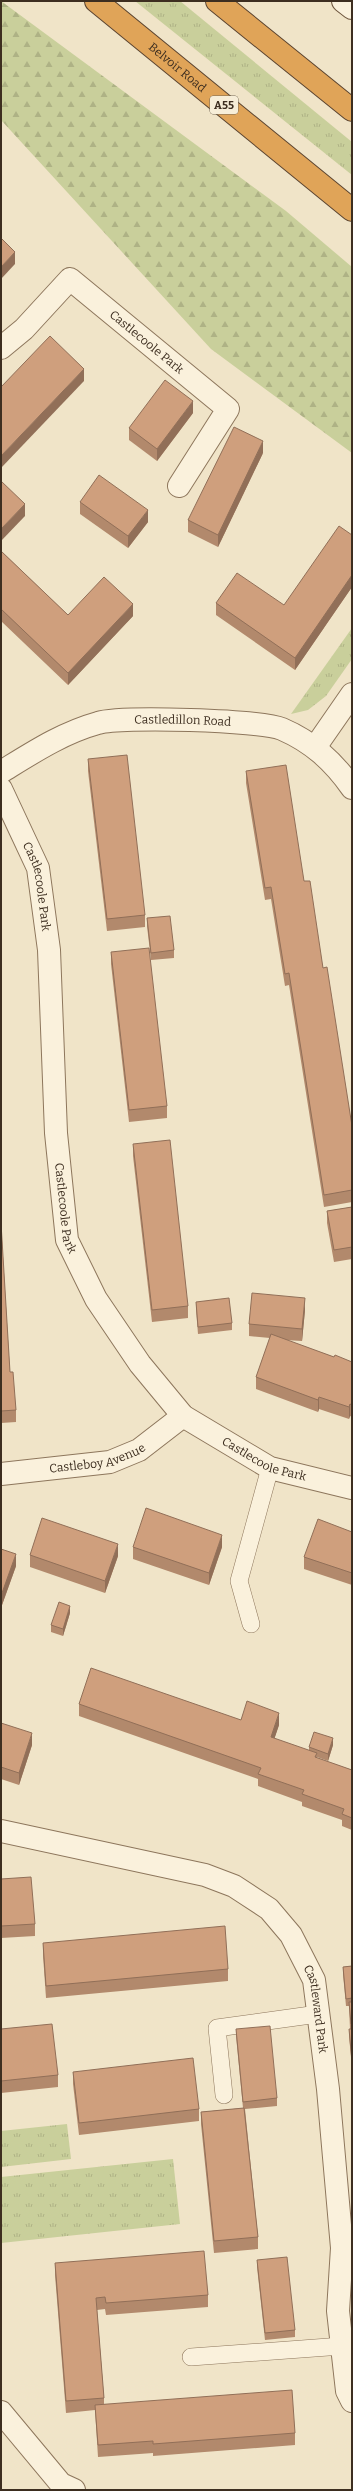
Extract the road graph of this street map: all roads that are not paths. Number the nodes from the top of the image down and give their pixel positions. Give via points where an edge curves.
1 (96, 1) edge
2 (217, 1) edge
3 (343, 1) edge
4 (352, 8) edge
5 (352, 110) edge
6 (352, 210) edge
7 (1, 348) edge
8 (179, 486) dead end
9 (352, 694) edge
10 (316, 746) junction
11 (1, 772) edge
12 (352, 788) edge
13 (1, 789) edge
14 (183, 1416) junction
15 (270, 1468) junction
16 (1, 1474) edge
17 (352, 1488) edge
18 (251, 1624) dead end
19 (1, 1831) edge
20 (318, 2014) junction
21 (224, 2095) dead end
22 (342, 2346) junction
23 (191, 2357) dead end
24 (352, 2401) edge
25 (1, 2412) edge
26 (74, 2490) edge

1 - 6 highway, Belvoir Road / A55
2 - 5 highway
3 - 4 street
7 - 8 street, Castlecoole Park via 24,329 70,279 228,409
9 - 10 street
10 - 11 street, Castledillon Road via 274,727 147,720 99,722 59,737
10 - 12 street, Castledillon Road via 339,769
13 - 14 street, Castlecoole Park via 38,868 49,950 56,1134 68,1240 96,1299 140,1364
14 - 15 street, Castlecoole Park
14 - 16 street, Castleboy Avenue via 139,1450 110,1462
15 - 17 street, Castlecoole Park
15 - 18 lane via 239,1581
19 - 20 street, Castleward Park via 205,1875 234,1886 269,1909 291,1935 314,1980
20 - 21 lane via 217,2028
20 - 22 street, Castleward Park via 328,2089 342,2248 338,2311
22 - 23 lane
22 - 24 street, Castleward Park via 347,2391
25 - 26 street via 61,2484

